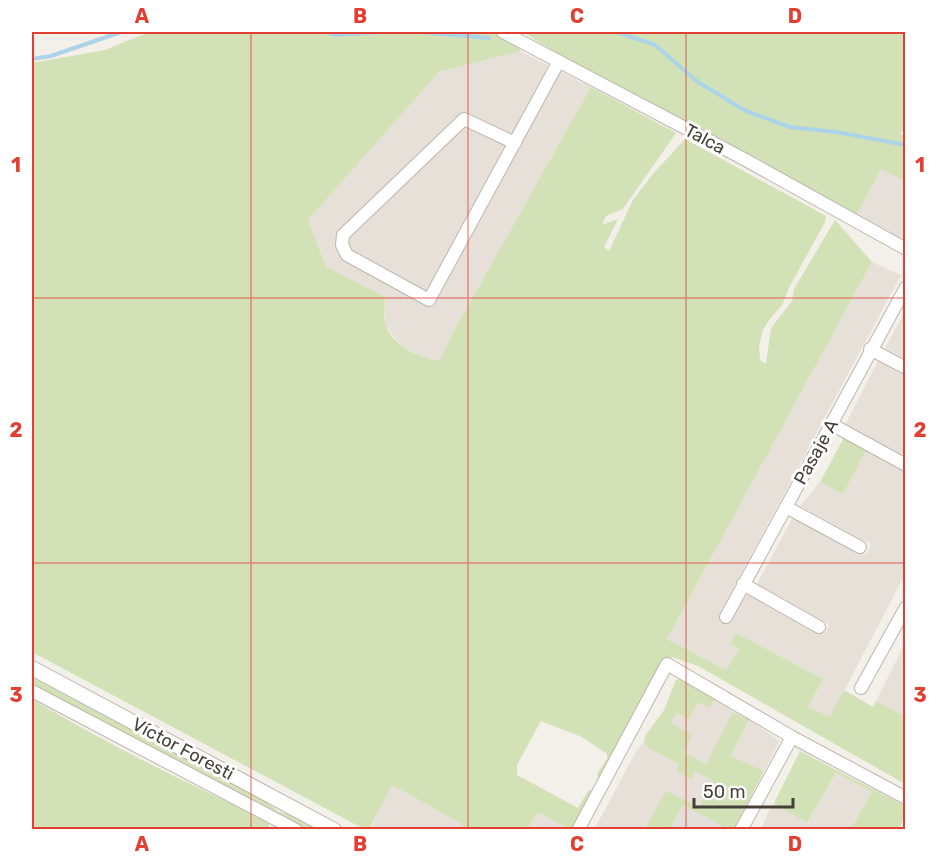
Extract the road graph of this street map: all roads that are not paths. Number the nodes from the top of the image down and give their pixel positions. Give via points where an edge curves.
1 (503, 32) edge
2 (559, 61) junction
3 (515, 143) junction
4 (906, 249) edge
5 (906, 287) edge
6 (870, 349) junction
7 (906, 368) edge
8 (831, 424) junction
9 (906, 465) edge
10 (786, 507) junction
11 (860, 547) dead end
12 (744, 584) junction
13 (906, 607) edge
14 (726, 617) dead end
15 (819, 627) dead end
16 (32, 668) edge
17 (861, 688) dead end
18 (32, 691) edge
19 (792, 737) junction
20 (906, 798) edge
21 (279, 825) edge
22 (296, 830) edge
23 (334, 830) edge
24 (578, 830) edge
25 (741, 830) edge

1 - 2 street, Talca
2 - 3 street
2 - 4 street, Talca
3 - 3 street via 429,300 346,255 343,235 464,119
5 - 6 street, Pasaje A
6 - 7 street
6 - 8 street, Pasaje A
8 - 9 street
8 - 10 street, Pasaje A
10 - 11 street
10 - 12 street, Pasaje A
12 - 14 street, Pasaje A
12 - 15 street
13 - 17 street
16 - 23 street, Víctor Foresti
18 - 21 street, Víctor Foresti
19 - 20 street
19 - 24 street via 667,664
19 - 25 street
21 - 22 street, Víctor Foresti

